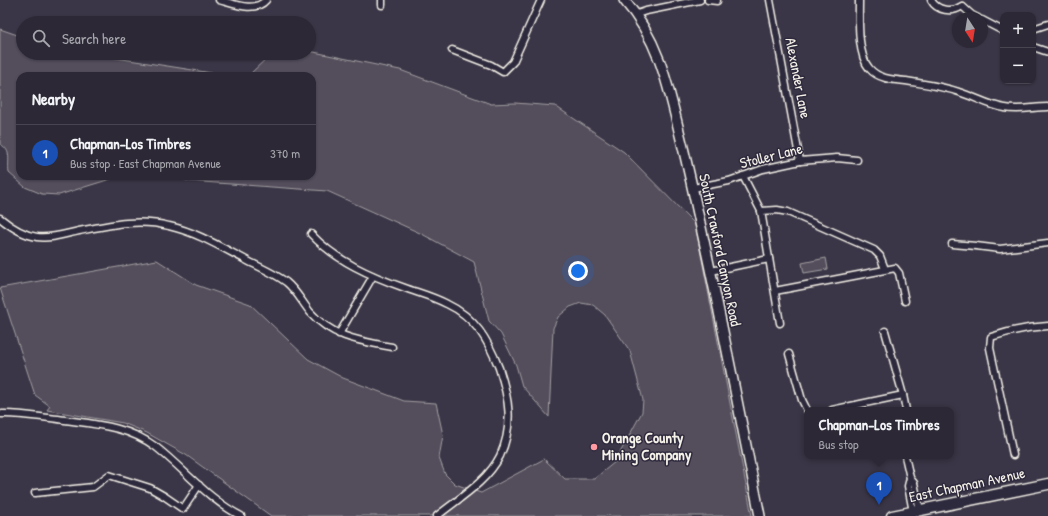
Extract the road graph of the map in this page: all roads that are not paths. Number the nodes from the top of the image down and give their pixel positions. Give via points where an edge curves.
1 (219, 0) edge
2 (266, 0) edge
3 (541, 0) edge
4 (624, 0) edge
5 (700, 0) edge
6 (708, 0) edge
7 (770, 0) edge
8 (859, 0) edge
9 (931, 0) edge
10 (967, 0) edge
11 (717, 1) dead end
12 (962, 6) junction
13 (969, 12) edge
14 (637, 14) junction
15 (988, 23) edge
16 (1048, 24) edge
17 (1036, 28) edge
18 (1000, 29) edge
19 (1036, 48) edge
20 (452, 50) dead end
21 (1048, 52) edge
22 (1048, 107) edge
23 (857, 160) dead end
24 (800, 161) junction
25 (743, 176) junction
26 (693, 188) junction
27 (761, 211) junction
28 (0, 218) edge
29 (311, 234) dead end
30 (1048, 242) edge
31 (952, 244) dead end
32 (770, 259) junction
33 (885, 269) junction
34 (711, 270) junction
35 (373, 276) junction
36 (775, 292) junction
37 (905, 301) dead end
38 (780, 323) dead end
39 (1048, 326) edge
40 (885, 331) dead end
41 (339, 334) junction
42 (392, 347) dead end
43 (789, 354) dead end
44 (904, 395) junction
45 (806, 407) edge
46 (846, 407) edge
47 (906, 407) edge
48 (0, 414) edge
49 (1013, 455) dead end
50 (906, 459) edge
51 (1048, 484) edge
52 (199, 485) junction
53 (35, 493) dead end
54 (917, 511) junction
55 (237, 515) edge
56 (437, 516) edge
57 (760, 516) edge
58 (892, 516) edge

1 - 2 street via 255,7
3 - 20 street via 513,62 503,72
4 - 14 main road, South Crawford Canyon Road
5 - 14 street
6 - 11 street
7 - 24 street, Alexander Lane
8 - 22 street via 863,55 866,64 878,76 943,87 1006,108
9 - 12 street via 936,7 945,10 954,10
10 - 12 street
12 - 13 street
14 - 26 main road, South Crawford Canyon Road via 662,64
15 - 18 street
16 - 17 street
19 - 21 street
23 - 24 street, Stoller Lane via 837,158
24 - 25 street, Stoller Lane
25 - 26 street, Stoller Lane
25 - 27 street
26 - 34 main road, South Crawford Canyon Road
27 - 32 street
27 - 33 street via 788,212 874,250 880,256
28 - 41 street via 22,233 49,238 116,223 154,222 171,226 215,244 275,275 291,286 319,322
29 - 35 street via 329,251
30 - 31 street via 1000,249
32 - 34 street
32 - 36 street
33 - 36 street
33 - 37 street via 894,268 899,273
34 - 57 main road, South Crawford Canyon Road
35 - 41 street
35 - 56 street via 448,304 464,314 487,340 505,385 509,417 508,431 500,456 480,482
36 - 38 street
39 - 49 street via 991,337 990,348
40 - 44 street
41 - 42 street
43 - 45 street
44 - 46 street
44 - 47 street
48 - 52 street via 101,425 130,432 156,447
50 - 54 street via 910,478 914,483
51 - 54 main road, East Chapman Avenue
52 - 53 street via 183,509 150,488 109,475 93,487
52 - 55 street
54 - 58 main road, East Chapman Avenue

